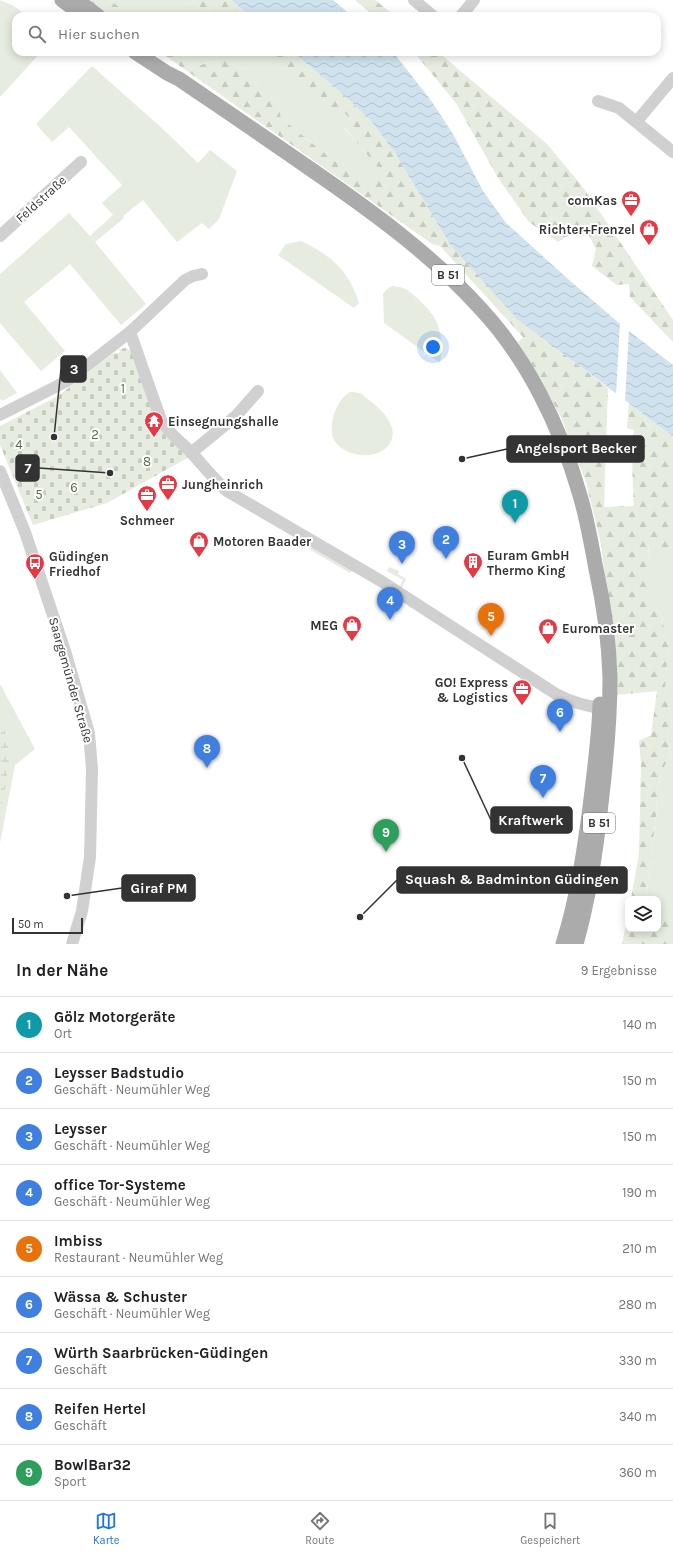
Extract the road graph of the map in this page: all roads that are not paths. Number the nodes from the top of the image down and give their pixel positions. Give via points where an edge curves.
1 (62, 0) edge
2 (77, 0) edge
3 (414, 0) edge
4 (474, 0) edge
5 (78, 12) edge
6 (93, 12) edge
7 (428, 12) edge
8 (464, 12) edge
9 (141, 56) edge
10 (152, 56) edge
11 (673, 78) edge
12 (179, 79) junction
13 (598, 101) dead end
14 (637, 122) junction
15 (673, 152) edge
16 (81, 162) dead end
17 (0, 236) edge
18 (202, 274) dead end
19 (130, 332) junction
20 (258, 391) dead end
21 (0, 415) edge
22 (191, 453) junction
23 (0, 470) edge
24 (604, 709) junction
25 (72, 944) edge
26 (563, 944) edge
27 (576, 944) edge

1 - 5 main road
2 - 6 main road
3 - 7 street
4 - 8 street
9 - 12 main road, B 51
10 - 12 main road, B 51
11 - 14 street
12 - 24 main road, B 51 via 381,218 436,264 482,309 500,331 529,375 553,420 587,520 596,567 595,588
13 - 14 street via 619,108
14 - 15 street
16 - 17 street, Feldstraße
18 - 19 street via 185,280
19 - 21 street via 67,381
19 - 22 street via 164,426
20 - 22 street via 236,416
22 - 24 street via 227,491 381,581 556,694 568,700
23 - 25 street, Saargemünder Straße via 40,576 70,665 89,733 92,769 90,857 82,911
24 - 26 main road, B 51 via 585,848
24 - 27 main road, B 51 via 608,739 596,853

